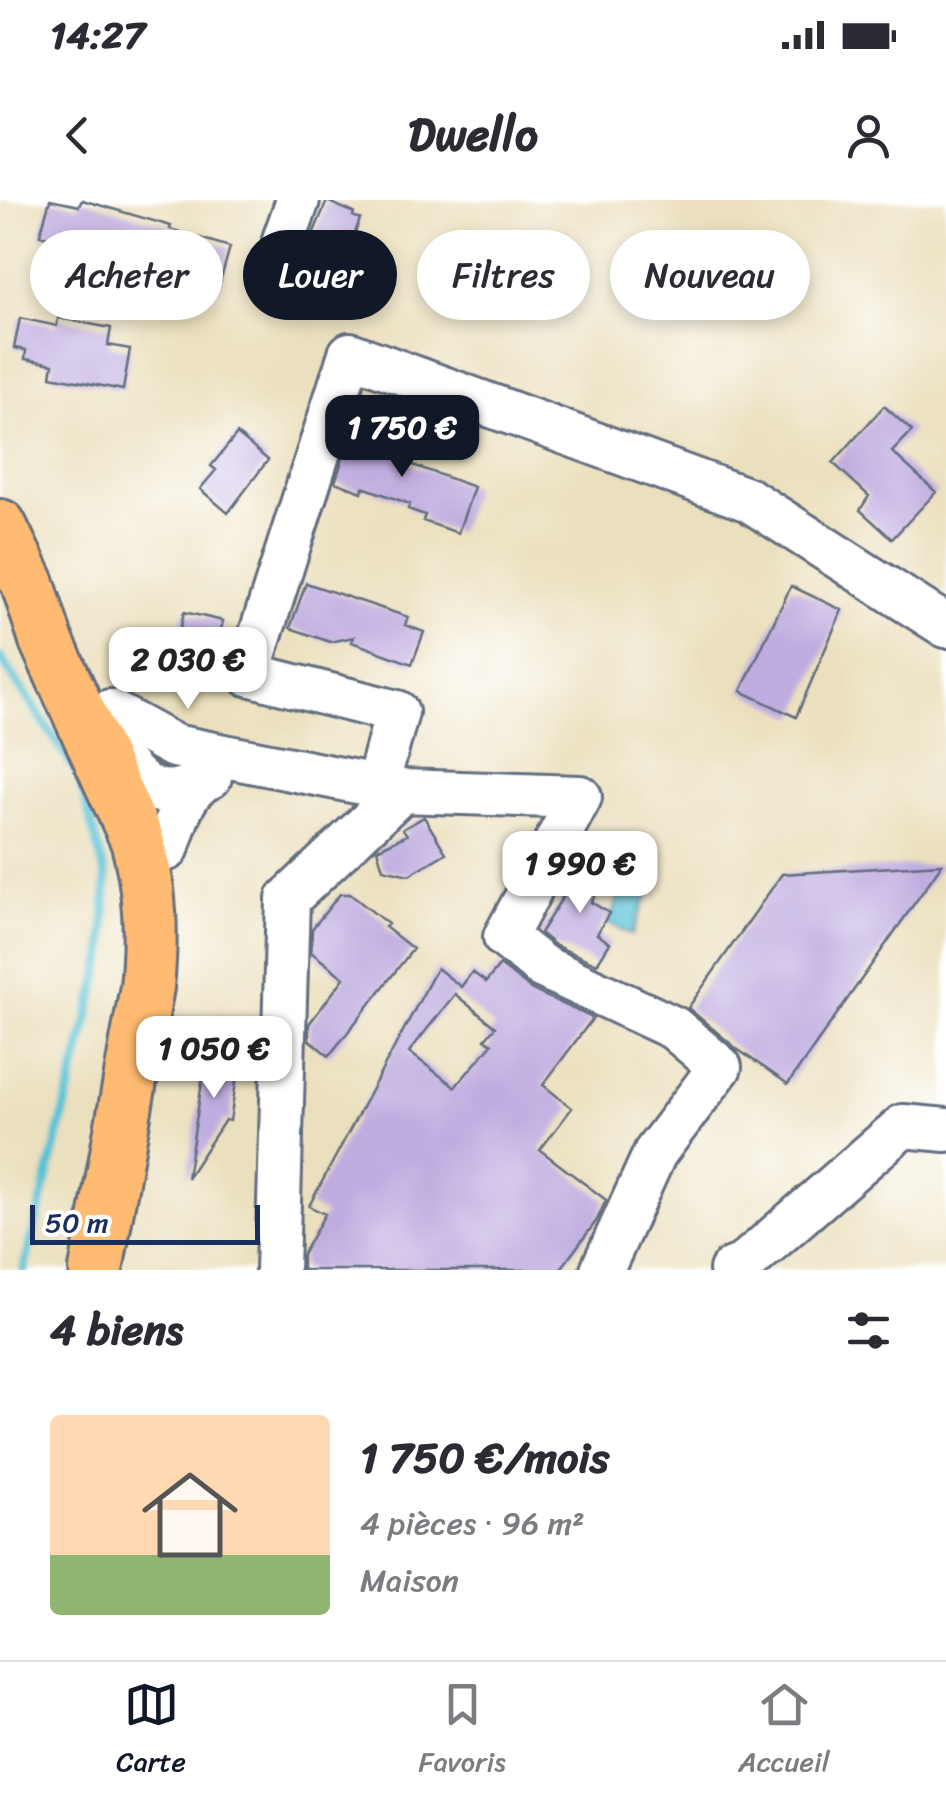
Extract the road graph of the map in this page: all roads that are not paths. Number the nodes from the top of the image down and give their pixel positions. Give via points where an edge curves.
1 (298, 200) edge
2 (288, 230) edge
3 (0, 526) edge
4 (946, 626) edge
5 (93, 707) junction
6 (390, 789) junction
7 (158, 793) junction
8 (946, 1130) edge
9 (96, 1270) edge
10 (277, 1270) edge
11 (602, 1270) edge
12 (731, 1270) edge

1 - 2 street
3 - 5 main road via 46,640
4 - 6 street via 749,500 350,354 248,674 398,712
5 - 7 main road
5 - 7 street
6 - 7 street via 248,762
6 - 10 street via 288,898
6 - 11 street via 580,796 505,937 543,967 674,1028 720,1067 655,1153
7 - 9 main road via 146,870 152,940 147,987
8 - 12 street via 903,1126

